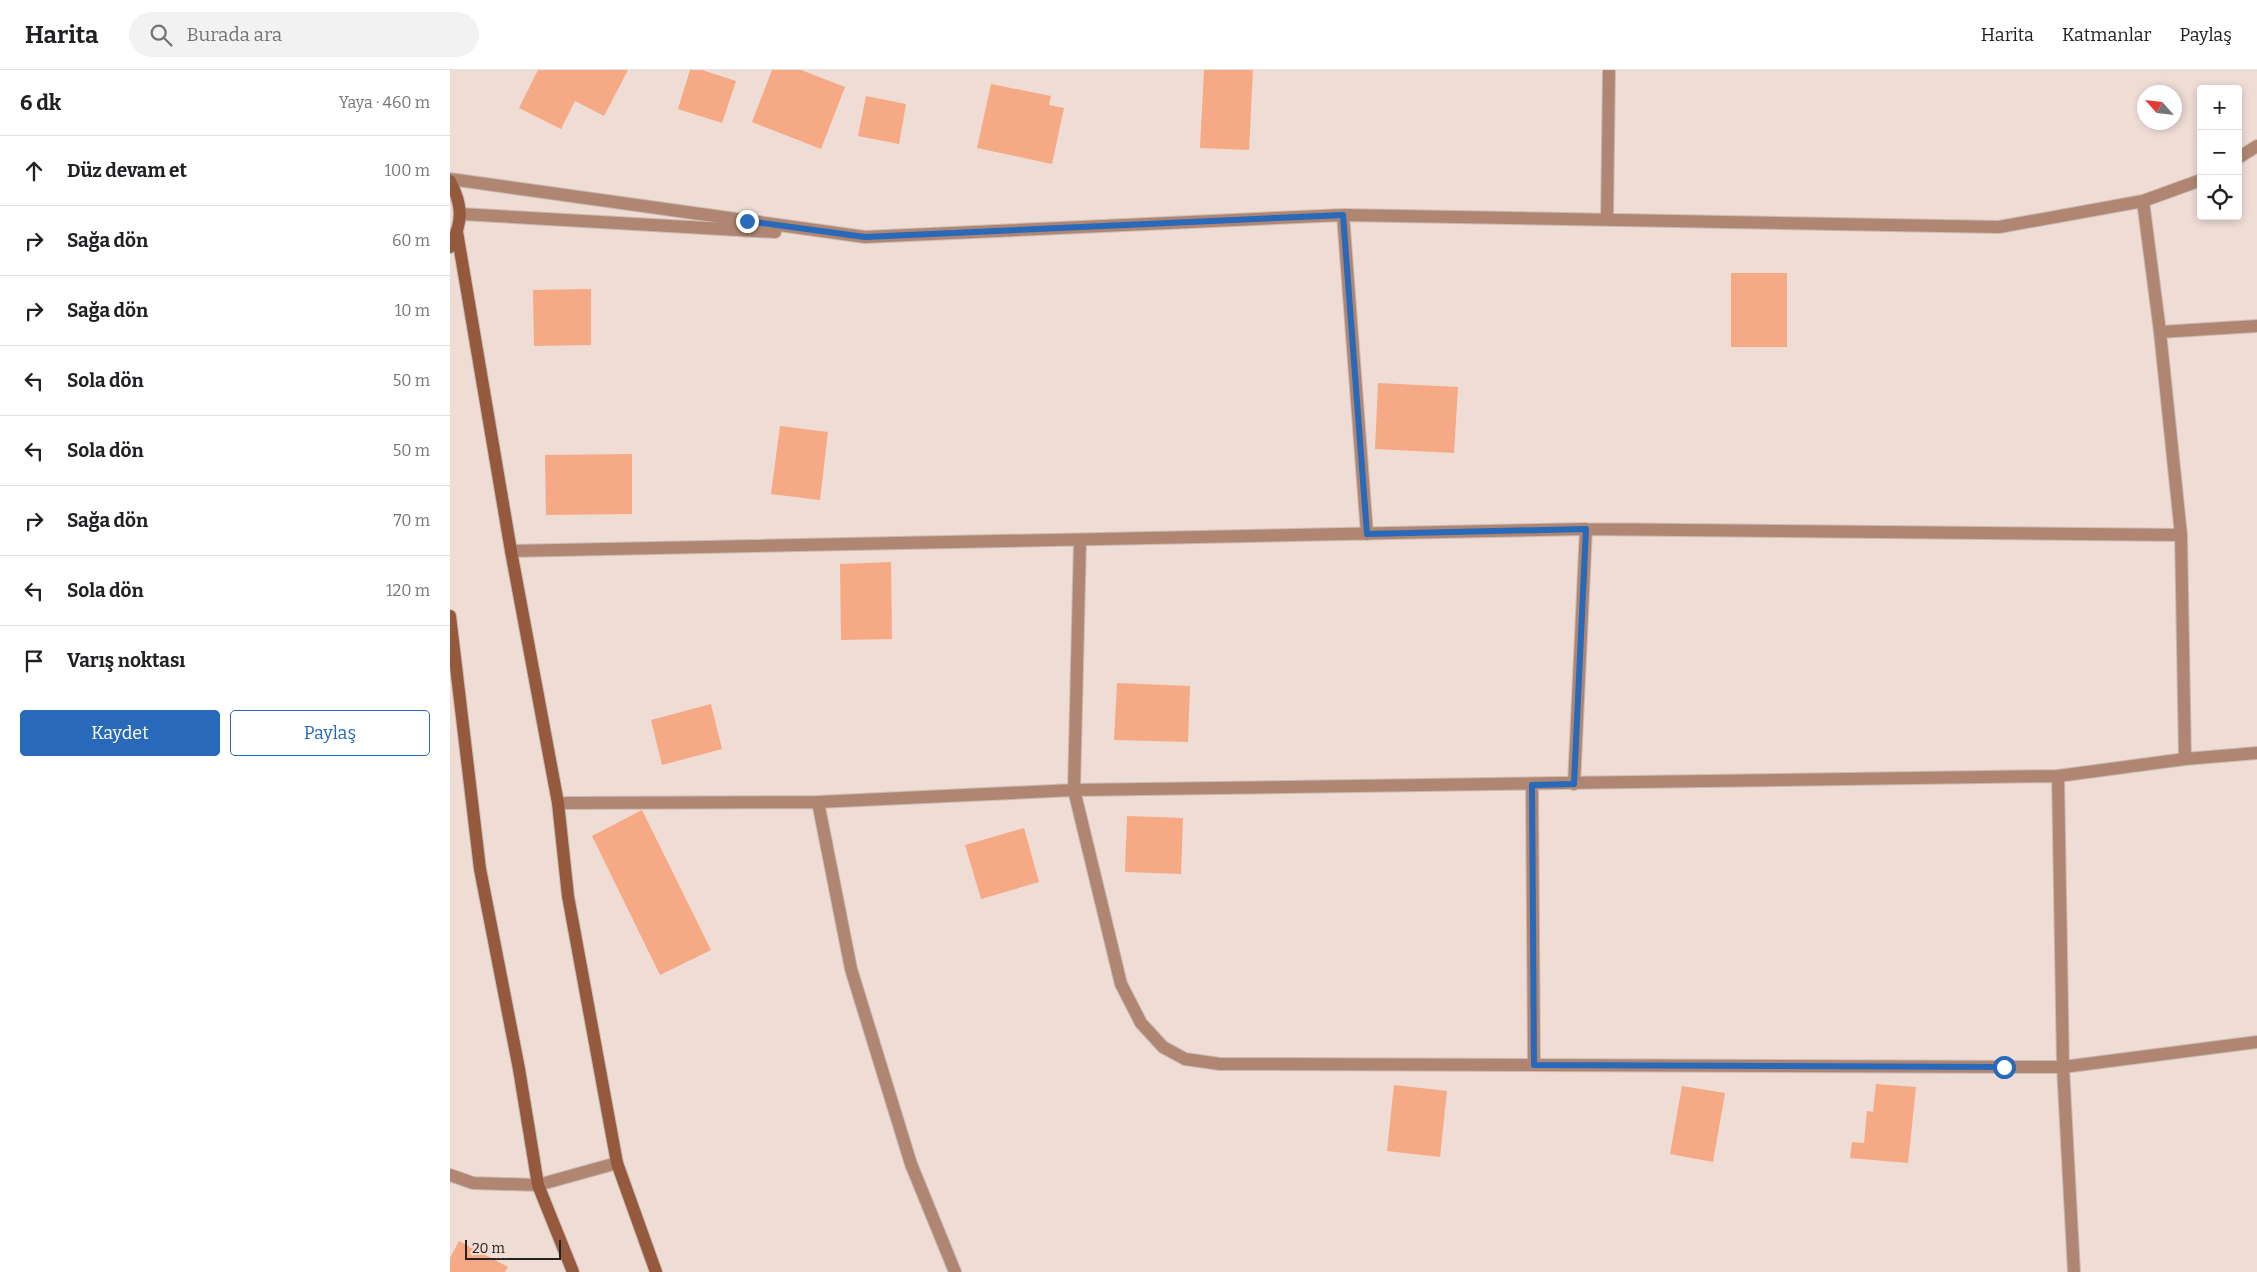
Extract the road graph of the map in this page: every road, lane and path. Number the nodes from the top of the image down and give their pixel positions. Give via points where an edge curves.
1 (1609, 70) edge
2 (2257, 146) edge
3 (2242, 155) edge
4 (450, 180) edge
5 (2197, 181) edge
6 (2143, 201) junction
7 (461, 214) junction
8 (1343, 215) junction
9 (1607, 220) junction
10 (458, 232) junction
11 (865, 237) junction
12 (450, 247) edge
13 (2257, 326) edge
14 (2160, 332) junction
15 (1586, 529) junction
16 (1367, 534) junction
17 (2181, 535) junction
18 (1080, 540) junction
19 (512, 551) junction
20 (450, 616) edge
21 (2257, 752) edge
22 (2185, 760) junction
23 (2058, 776) junction
24 (1574, 784) junction
25 (1532, 785) junction
26 (1074, 790) junction
27 (818, 802) junction
28 (558, 803) junction
29 (2257, 1042) edge
30 (1534, 1065) junction
31 (2063, 1067) junction
32 (617, 1163) junction
33 (450, 1175) edge
34 (538, 1185) junction
35 (573, 1272) edge
36 (656, 1272) edge
37 (955, 1272) edge
38 (2074, 1272) edge

1 - 9 street
2 - 3 street
4 - 7 main road via 458,196
4 - 11 street
5 - 6 street
6 - 9 street via 1999,227
6 - 14 street
7 - 10 main road
7 - 11 street
8 - 9 street
8 - 11 street
8 - 16 street
10 - 12 main road
10 - 19 main road
13 - 14 street
14 - 17 street
15 - 16 street
15 - 17 street
15 - 24 street
16 - 18 street
17 - 22 street
18 - 19 street
18 - 26 street
19 - 28 main road
20 - 34 main road via 480,869
21 - 22 street
22 - 23 street
23 - 24 street
23 - 31 street
24 - 25 street
25 - 26 street
25 - 30 street
26 - 27 street
26 - 30 street via 1121,984 1141,1023 1163,1047 1185,1058 1220,1064
27 - 28 street
27 - 37 street via 850,968 911,1164
28 - 32 main road via 568,896
29 - 31 street
30 - 31 street
31 - 38 street
32 - 34 street
32 - 36 main road
33 - 34 street via 473,1183
34 - 35 main road

